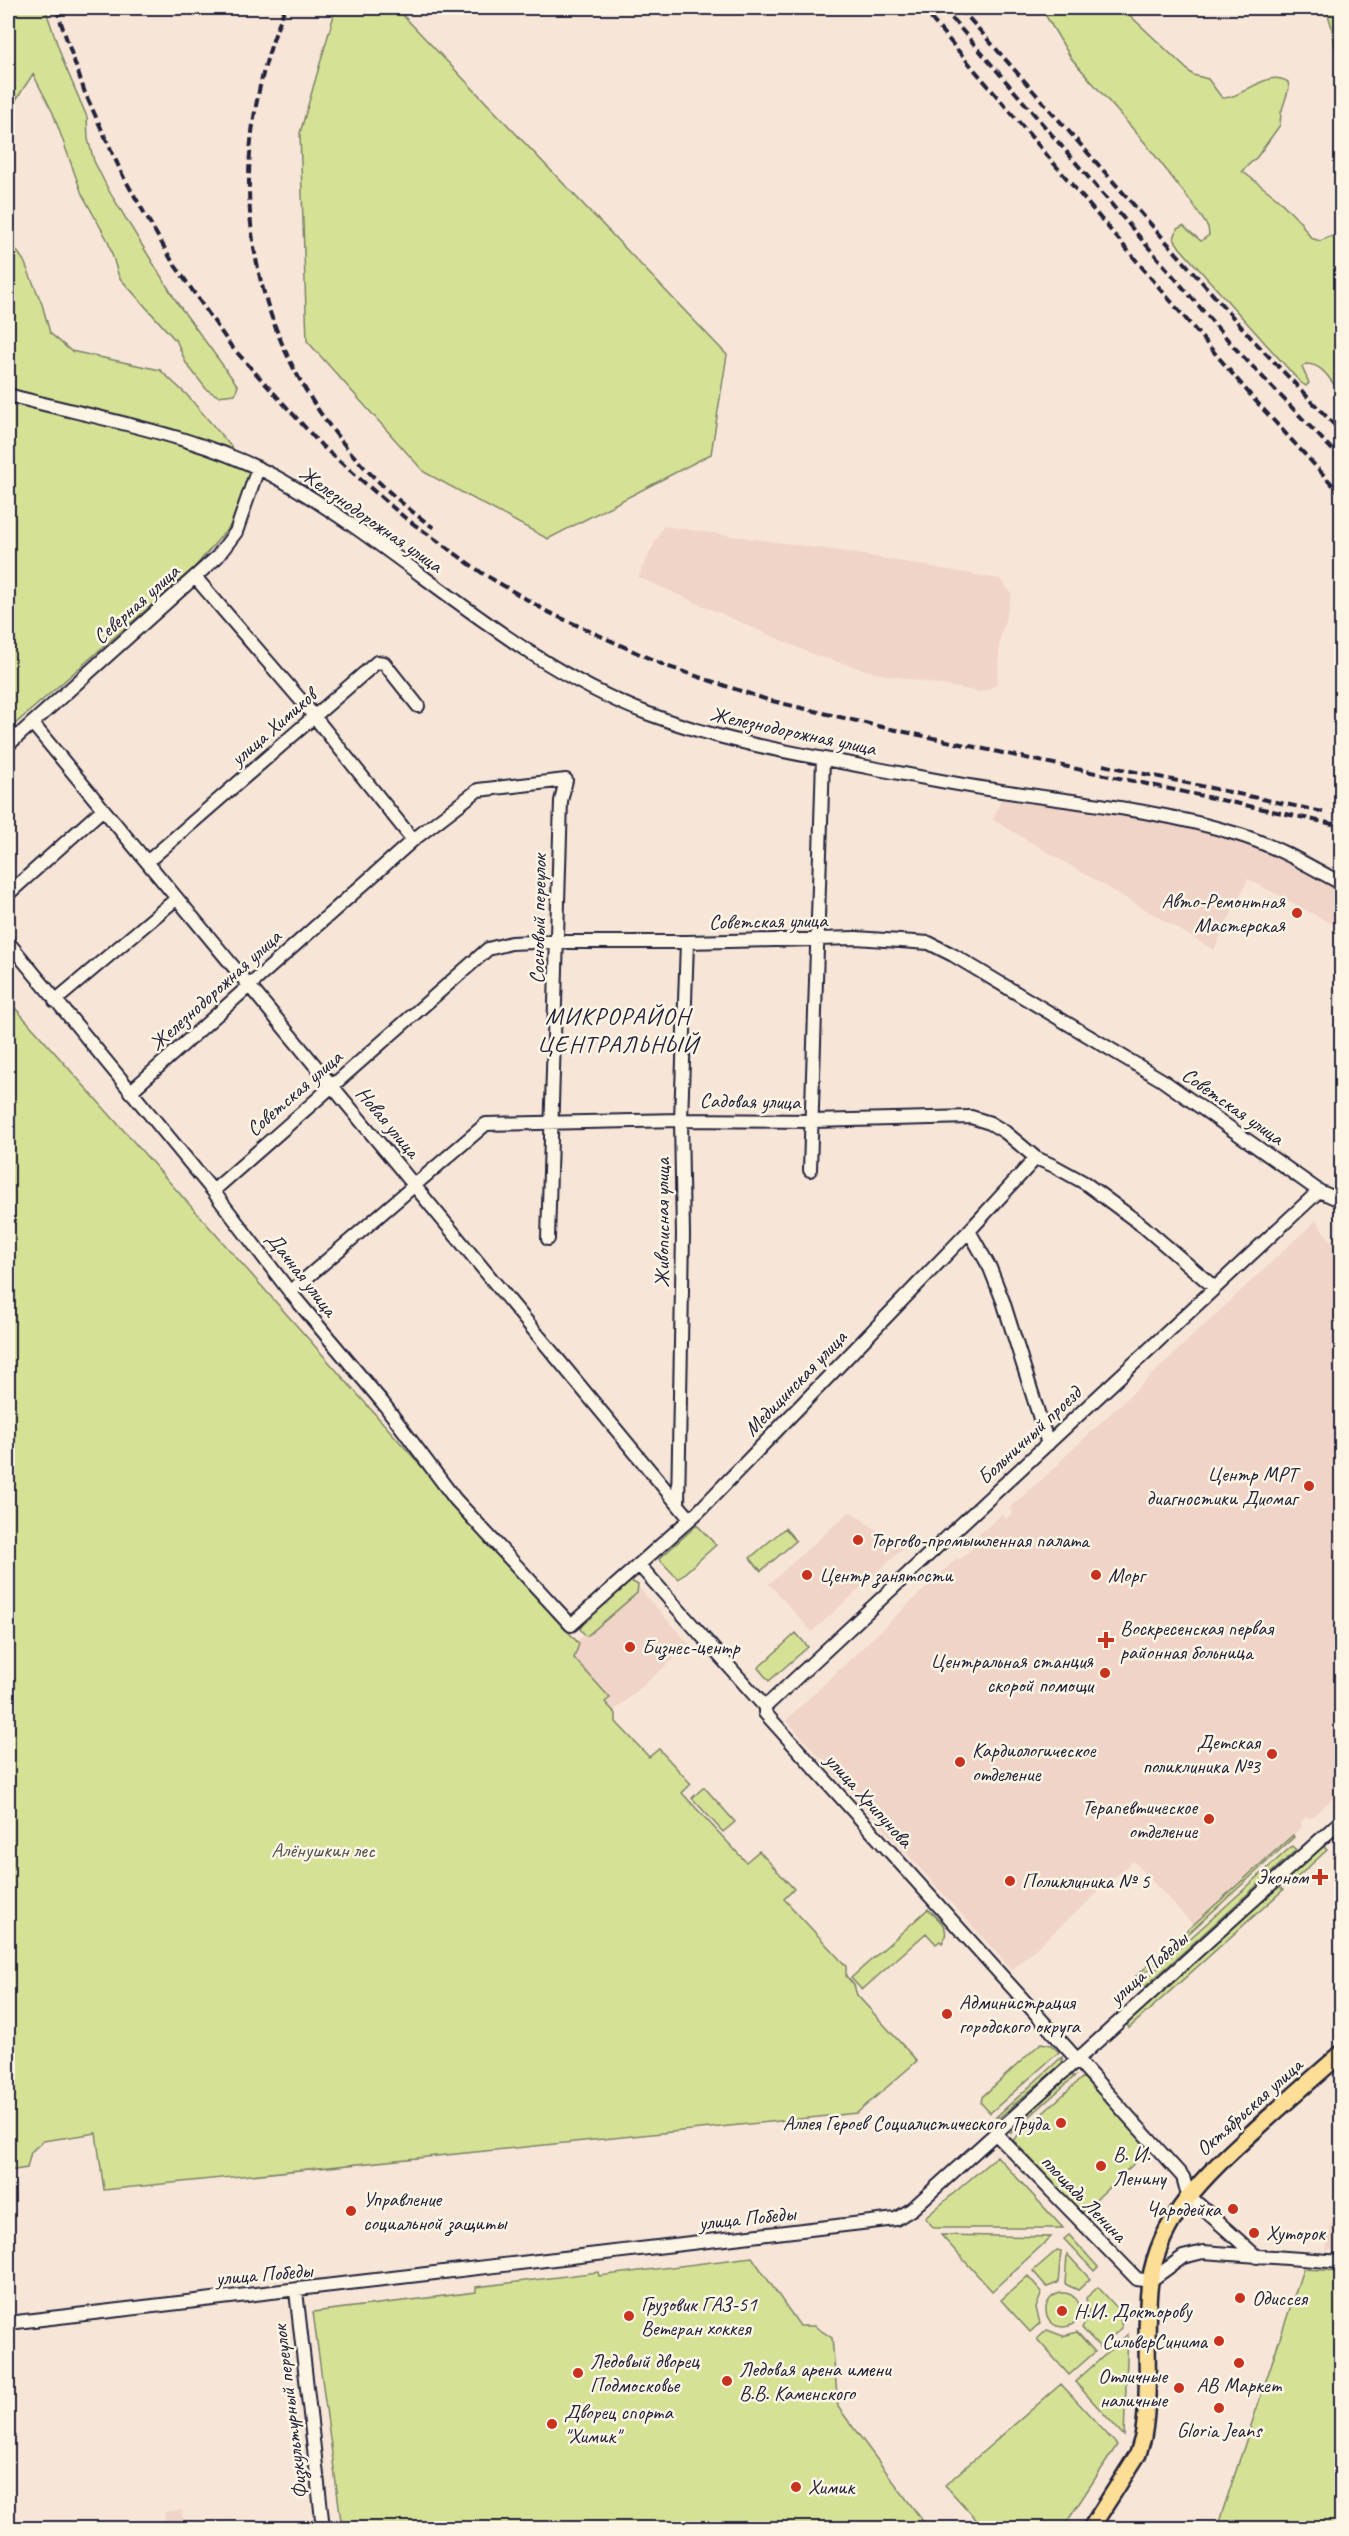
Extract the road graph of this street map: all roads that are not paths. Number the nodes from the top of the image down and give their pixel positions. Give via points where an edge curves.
1 (8, 395) edge
2 (258, 468) junction
3 (195, 577) junction
4 (418, 706) dead end
5 (314, 718) junction
6 (32, 723) junction
7 (8, 745) edge
8 (823, 759) junction
9 (566, 780) joint
10 (103, 809) junction
11 (413, 840) junction
12 (147, 862) junction
13 (1341, 884) edge
14 (8, 894) edge
15 (176, 899) junction
16 (817, 939) junction
17 (8, 942) edge
18 (687, 942) junction
19 (558, 943) junction
20 (249, 986) junction
21 (55, 1001) junction
22 (332, 1085) junction
23 (130, 1092) junction
24 (681, 1120) junction
25 (812, 1121) junction
26 (551, 1122) junction
27 (1036, 1158) junction
28 (810, 1170) dead end
29 (414, 1185) junction
30 (213, 1191) junction
31 (1319, 1191) junction
32 (1341, 1201) edge
33 (969, 1231) junction
34 (548, 1239) dead end
35 (1215, 1288) junction
36 (290, 1292) junction
37 (1048, 1444) junction
38 (678, 1504) junction
39 (690, 1519) junction
40 (639, 1565) junction
41 (571, 1625) joint
42 (765, 1707) junction
43 (1341, 1820) edge
44 (1341, 2052) edge
45 (1076, 2059) junction
46 (995, 2133) junction
47 (1188, 2195) junction
48 (1257, 2257) junction
49 (1341, 2262) edge
50 (1150, 2281) junction
51 (296, 2291) junction
52 (8, 2324) edge
53 (324, 2529) edge
54 (1091, 2529) edge

1 - 2 street, Железнодорожная улица via 165,435
2 - 3 street, Северная улица via 236,532
2 - 8 street, Железнодорожная улица via 305,494 460,604 585,685 652,715 713,736
3 - 5 street
3 - 6 street, Северная улица
4 - 5 street, улица Химиков via 384,663 377,662
5 - 11 street
5 - 12 street, улица Химиков
6 - 7 street, Северная улица
6 - 10 street, Новая улица
8 - 13 street, Железнодорожная улица via 993,790 1154,813 1239,834 1297,858
8 - 16 street
9 - 11 street, Железнодорожная улица via 478,790
9 - 19 street, Сосновый переулок via 561,801
10 - 12 street, Новая улица
10 - 14 street
11 - 20 street, Железнодорожная улица
12 - 15 street, Новая улица
15 - 20 street, Новая улица
15 - 21 street
16 - 18 street, Советская улица
16 - 25 street
16 - 31 street, Советская улица via 929,943 1162,1080
17 - 21 street, Дачная улица
18 - 19 street, Советская улица
18 - 24 street, Живописная улица
19 - 22 street, Советская улица via 511,943 488,949
19 - 26 street, Сосновый переулок
20 - 22 street, Новая улица
20 - 23 street, Железнодорожная улица
21 - 23 street, Дачная улица
22 - 29 street, Новая улица
22 - 30 street, Советская улица
23 - 30 street, Дачная улица
24 - 25 street, Садовая улица
24 - 26 street, Садовая улица
24 - 38 street, Живописная улица
25 - 27 street, Садовая улица via 971,1118 1005,1132
25 - 28 street
26 - 29 street, Садовая улица via 486,1124
26 - 34 street, Сосновый переулок
27 - 33 street, Медицинская улица
27 - 35 street, Садовая улица via 1085,1183
29 - 36 street, Садовая улица
29 - 38 street, Новая улица
30 - 36 street, Дачная улица
31 - 32 street, Советская улица
31 - 35 street, Больничный проезд
33 - 37 street via 1003,1300
33 - 39 street, Медицинская улица
35 - 37 street, Больничный проезд
36 - 41 street, Дачная улица via 383,1403 455,1499
37 - 42 street, Больничный проезд
38 - 39 street, Новая улица
39 - 40 street, Медицинская улица
40 - 41 street, Медицинская улица
40 - 42 street, улица Хрипунова
42 - 45 street, улица Хрипунова via 765,1713
43 - 45 street, улица Победы
44 - 47 main road, Октябрьская улица
45 - 46 street, улица Победы
45 - 47 street via 1183,2177
46 - 50 street, площадь Ленина via 1137,2279
46 - 51 street, улица Победы via 896,2219
47 - 48 street
47 - 50 main road, Октябрьская улица via 1160,2244
48 - 49 street
48 - 50 street via 1190,2254
50 - 54 main road, Октябрьская улица via 1143,2437 1138,2454
51 - 52 street, улица Победы
51 - 53 street, Физкультурный переулок

